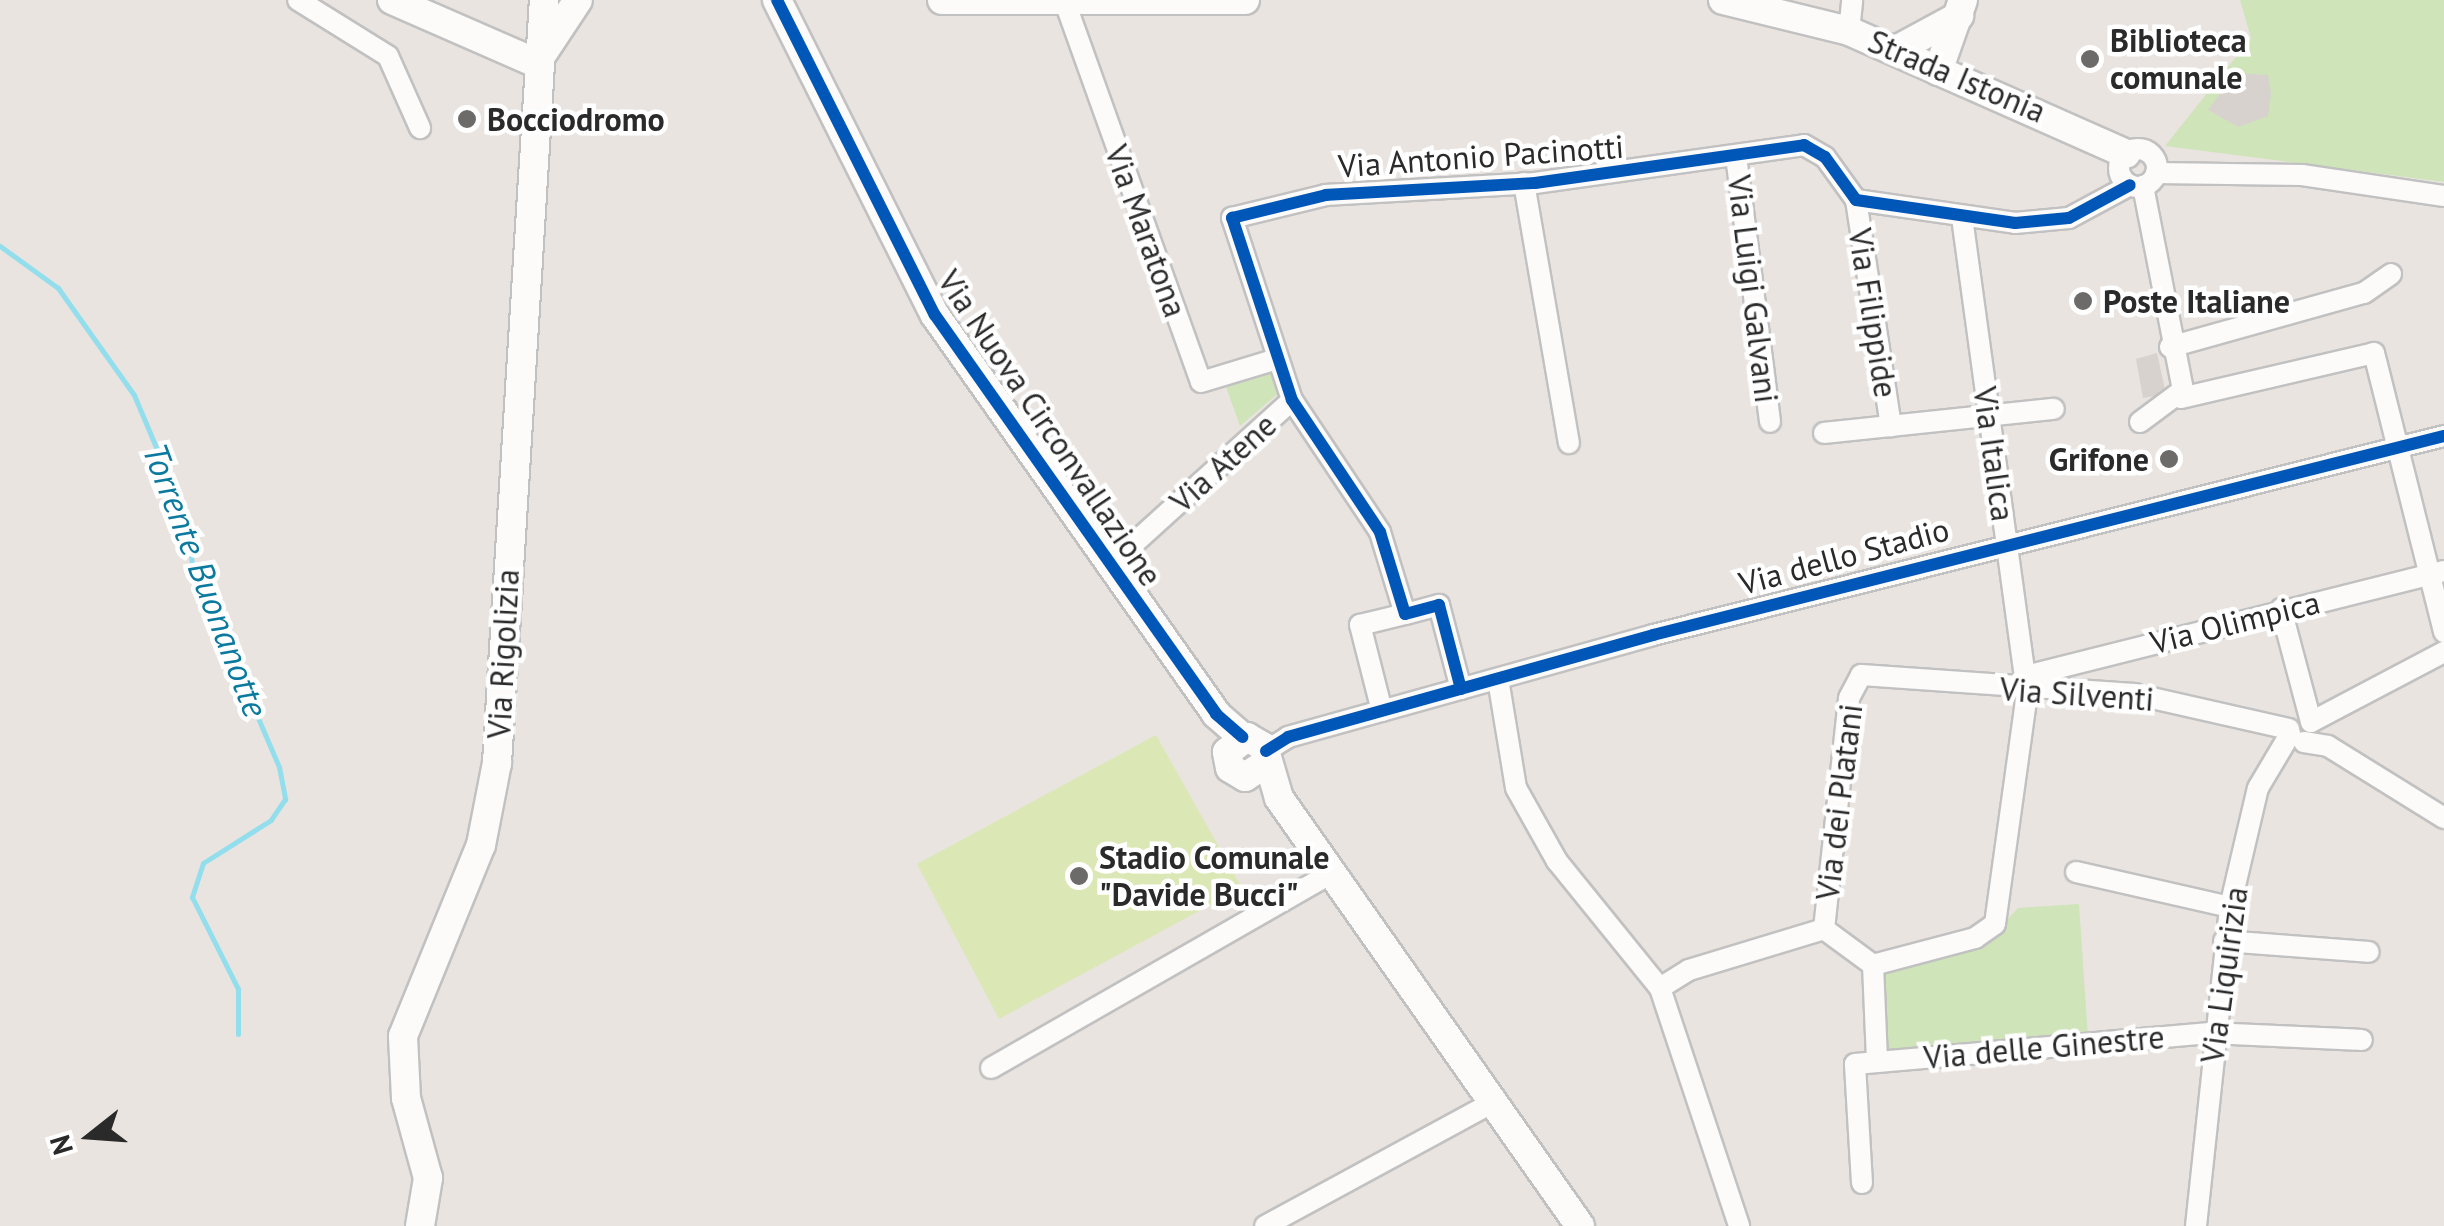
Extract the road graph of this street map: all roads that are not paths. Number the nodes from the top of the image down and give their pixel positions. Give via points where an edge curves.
1 (298, 0) edge
2 (392, 0) edge
3 (544, 0) edge
4 (578, 0) edge
5 (942, 0) edge
6 (1245, 0) edge
7 (1722, 0) edge
8 (1852, 0) edge
9 (781, 2) edge
10 (1066, 4) junction
11 (1961, 8) edge
12 (1849, 31) junction
13 (1896, 50) junction
14 (536, 63) junction
15 (1938, 71) junction
16 (420, 128) dead end
17 (2126, 154) junction
18 (1736, 156) junction
19 (2143, 182) junction
20 (1524, 183) junction
21 (2444, 196) edge
22 (1856, 200) junction
23 (1962, 216) junction
24 (2391, 274) dead end
25 (2170, 347) junction
26 (1277, 359) junction
27 (2181, 398) junction
28 (1292, 400) junction
29 (2054, 408) dead end
30 (1989, 418) junction
31 (1770, 422) dead end
32 (2140, 422) dead end
33 (1891, 426) junction
34 (1824, 433) dead end
35 (2444, 436) edge
36 (1569, 443) dead end
37 (2398, 447) junction
38 (2006, 542) junction
39 (1109, 566) junction
40 (2437, 573) edge
41 (2282, 609) junction
42 (1404, 614) junction
43 (2444, 632) edge
44 (2444, 652) edge
45 (1861, 675) joint
46 (1498, 679) junction
47 (2027, 684) junction
48 (1461, 690) junction
49 (1382, 712) junction
50 (2296, 730) junction
51 (1254, 752) junction
52 (2444, 818) edge
53 (2076, 872) dead end
54 (1332, 873) junction
55 (2230, 907) junction
56 (1824, 929) junction
57 (2224, 940) junction
58 (2369, 952) dead end
59 (1873, 965) junction
60 (1660, 988) junction
61 (2210, 1033) junction
62 (2362, 1040) dead end
63 (1877, 1062) junction
64 (991, 1068) dead end
65 (1493, 1102) junction
66 (1862, 1184) dead end
67 (420, 1226) edge
68 (1265, 1226) edge
69 (1580, 1226) edge
70 (1739, 1226) edge
71 (2196, 1226) edge

1 - 16 street via 388,56
2 - 14 street
3 - 14 street, Via Rigolizia
4 - 14 street
5 - 10 street
6 - 10 street
7 - 12 street, Strada Istonia
8 - 12 street
9 - 39 street, Via Nuova Circonvallazione via 935,315
10 - 26 street, Via Maratona via 1201,382
11 - 13 street
11 - 15 street
12 - 13 street, Strada Istonia
13 - 15 street, Strada Istonia
14 - 67 street, Via Rigolizia via 497,763 481,845 404,1036 406,1098 428,1178
15 - 17 street, Strada Istonia
17 - 19 street via 2120,174
17 - 19 street via 2147,152
18 - 20 street, Via Antonio Pacinotti
18 - 22 street, Via Antonio Pacinotti via 1816,147
18 - 31 street, Via Luigi Galvani
19 - 21 street via 2302,176
19 - 23 street via 2046,223
19 - 25 street
20 - 26 street, Via Antonio Pacinotti via 1326,195 1232,218
20 - 36 street
22 - 23 street
22 - 33 street, Via Filippide
23 - 30 street, Via Italica
24 - 25 street via 2364,293
25 - 27 street
26 - 28 street
27 - 32 street
27 - 37 street via 2374,353
28 - 39 street, Via Atene
28 - 42 street via 1380,532
29 - 30 street
30 - 33 street
30 - 38 street, Via Italica
33 - 34 street
35 - 37 street, Via dello Stadio
37 - 38 street, Via dello Stadio
37 - 40 street
38 - 46 street, Via dello Stadio
38 - 47 street, Via Italica
39 - 51 street, Via Nuova Circonvallazione via 1216,714
40 - 41 street, Via Olimpica
40 - 43 street
41 - 47 street, Via Olimpica
41 - 50 street
42 - 48 street via 1439,605
42 - 49 street via 1360,626
44 - 50 street
45 - 47 street, Via Silventi
45 - 56 street, Via dei Platani via 1848,698
46 - 48 street, Via dello Stadio
46 - 60 street via 1516,788 1557,861
47 - 50 street, Via Silventi via 2134,694
47 - 59 street, Via Italica via 1995,924
48 - 49 street, Via dello Stadio
49 - 51 street, Via dello Stadio
50 - 52 street, Via Silventi
50 - 55 street, Via Liquirizia via 2258,788
51 - 54 street, Via Nuova Circonvallazione
53 - 55 street
54 - 64 street
54 - 65 street, Via Nuova Circonvallazione
55 - 57 street, Via Liquirizia
56 - 59 street, Via dei Platani
56 - 60 street via 1690,970
57 - 58 street
57 - 61 street, Via Liquirizia
59 - 63 street, Via delle Ginestre
60 - 70 street
61 - 62 street, Via delle Ginestre
61 - 63 street, Via delle Ginestre
61 - 71 street, Via Liquirizia
63 - 66 street, Via delle Ginestre via 1855,1064
65 - 68 street
65 - 69 street, Via Nuova Circonvallazione

